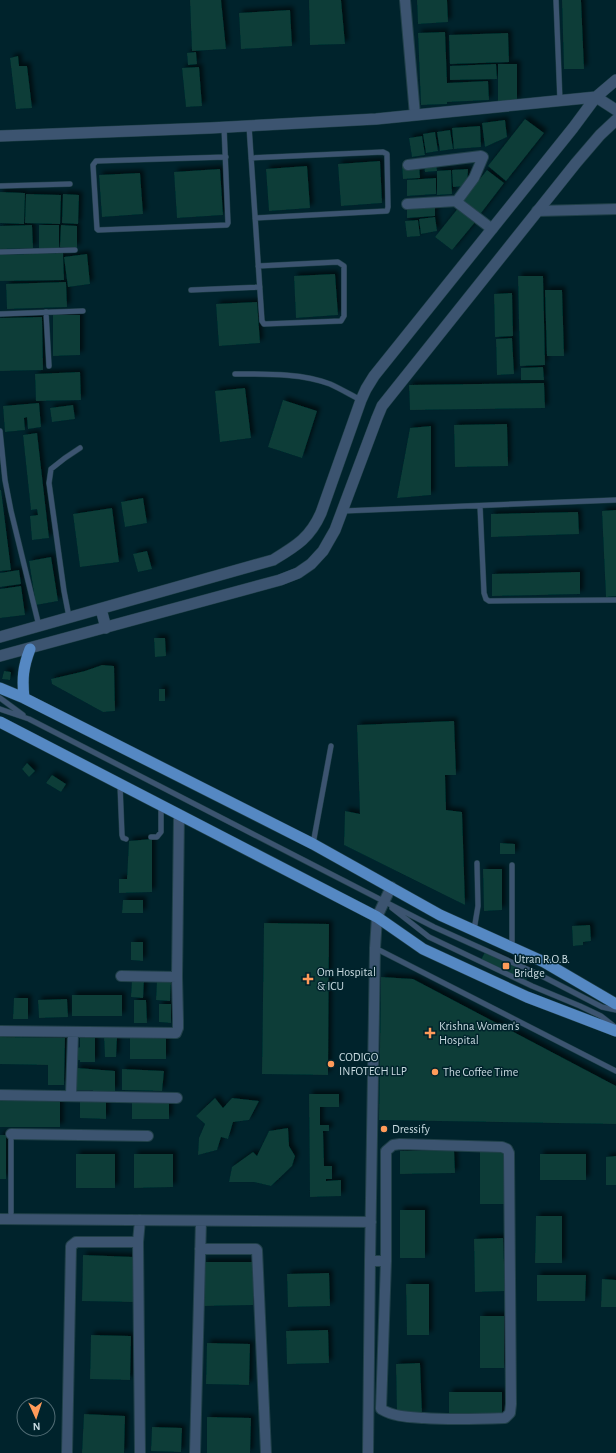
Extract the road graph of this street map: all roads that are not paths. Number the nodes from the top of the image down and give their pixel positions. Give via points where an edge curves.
1 (405, 0) edge
2 (556, 0) edge
3 (616, 80) edge
4 (596, 97) junction
5 (560, 101) junction
6 (616, 110) edge
7 (415, 115) junction
8 (616, 120) edge
9 (249, 126) junction
10 (224, 127) junction
11 (0, 136) edge
12 (226, 157) junction
13 (251, 158) junction
14 (408, 165) dead end
15 (70, 184) dead end
16 (0, 186) edge
17 (457, 201) junction
18 (407, 204) dead end
19 (616, 209) edge
20 (537, 211) junction
21 (255, 218) junction
22 (492, 229) junction
23 (75, 250) dead end
24 (0, 252) edge
25 (258, 266) junction
26 (260, 287) junction
27 (191, 290) dead end
28 (83, 311) dead end
29 (46, 312) junction
30 (0, 314) edge
31 (49, 366) dead end
32 (235, 374) dead end
33 (361, 400) junction
34 (0, 432) edge
35 (80, 448) dead end
36 (616, 500) edge
37 (480, 506) junction
38 (342, 511) junction
39 (616, 600) edge
40 (101, 609) junction
41 (69, 618) junction
42 (40, 626) junction
43 (106, 628) junction
44 (0, 637) edge
45 (30, 649) junction
46 (0, 656) edge
47 (0, 688) edge
48 (0, 698) edge
49 (24, 698) junction
50 (0, 709) edge
51 (29, 719) junction
52 (0, 722) edge
53 (331, 746) dead end
54 (120, 785) junction
55 (161, 806) junction
56 (179, 815) junction
57 (151, 838) dead end
58 (126, 839) dead end
59 (312, 844) junction
60 (477, 863) dead end
61 (512, 865) dead end
62 (391, 887) junction
63 (384, 901) junction
64 (377, 917) junction
65 (474, 930) junction
66 (375, 948) junction
67 (512, 948) junction
68 (121, 976) dead end
69 (177, 977) junction
70 (616, 1004) edge
71 (616, 1010) edge
72 (616, 1027) edge
73 (0, 1031) edge
74 (616, 1031) edge
75 (73, 1033) junction
76 (616, 1071) edge
77 (0, 1095) edge
78 (71, 1095) junction
79 (177, 1098) dead end
80 (11, 1134) joint
81 (148, 1136) dead end
82 (0, 1219) edge
83 (11, 1219) junction
84 (140, 1220) junction
85 (201, 1221) junction
86 (371, 1222) junction
87 (138, 1242) junction
88 (200, 1249) junction
89 (370, 1261) junction
90 (386, 1261) junction
91 (67, 1453) edge
92 (140, 1453) edge
93 (195, 1453) edge
94 (266, 1453) edge
95 (368, 1453) edge

1 - 7 street
2 - 5 lane
3 - 4 street
4 - 5 street
4 - 6 street
4 - 22 street
5 - 7 street
7 - 9 street
8 - 20 street via 600,135
9 - 10 street
9 - 13 lane
10 - 11 street
10 - 12 lane
12 - 12 lane via 227,225 97,229 93,165 96,161
13 - 21 lane
13 - 21 lane via 383,152 387,154 387,211
14 - 17 street via 483,157 474,178
15 - 16 lane
17 - 18 street
17 - 22 street
19 - 20 street
20 - 38 street via 382,406
21 - 25 lane
22 - 33 street via 374,376
23 - 24 lane
25 - 26 lane
25 - 26 lane via 342,263 344,316 341,321 264,324
26 - 27 lane
28 - 29 lane
29 - 30 lane
29 - 31 lane
32 - 33 lane via 281,374 317,381 330,384
33 - 40 street via 321,513 304,539 273,560
34 - 42 lane via 11,510
35 - 41 lane via 51,469 49,483
36 - 37 lane
37 - 38 lane
37 - 39 lane via 484,593 489,601
38 - 43 street via 323,551 298,573
40 - 41 street
40 - 43 street
41 - 42 street
42 - 44 street
43 - 45 street
45 - 46 street
45 - 49 main road via 22,682
47 - 49 main road
48 - 51 lane
49 - 59 main road
50 - 51 lane
51 - 63 lane
52 - 54 main road
53 - 59 lane
54 - 55 main road
54 - 58 lane via 122,835
55 - 56 main road
55 - 57 lane via 161,832 157,837
56 - 64 main road
56 - 69 street
59 - 62 main road
60 - 65 lane via 478,906
61 - 67 lane
62 - 63 street
62 - 65 main road via 440,915
63 - 64 street
63 - 71 lane via 602,1007
63 - 72 lane via 429,937 587,1009
64 - 66 street
64 - 74 main road via 423,949 527,997
65 - 67 main road
66 - 76 lane
66 - 86 street
67 - 70 main road via 544,962
68 - 69 street
69 - 75 street via 176,1033
73 - 75 street
75 - 78 street
77 - 78 street
78 - 79 street
80 - 81 street
80 - 83 lane
82 - 83 street
83 - 84 street
84 - 85 street
84 - 87 street
85 - 86 street
85 - 88 street
86 - 89 street
87 - 91 street via 76,1242 71,1246
87 - 92 street
88 - 93 street
88 - 94 street via 257,1250
89 - 90 street
89 - 95 street
90 - 90 street via 381,1409 400,1416 450,1420 505,1418 510,1413 511,1404 508,1149 400,1144 393,1145 386,1151

